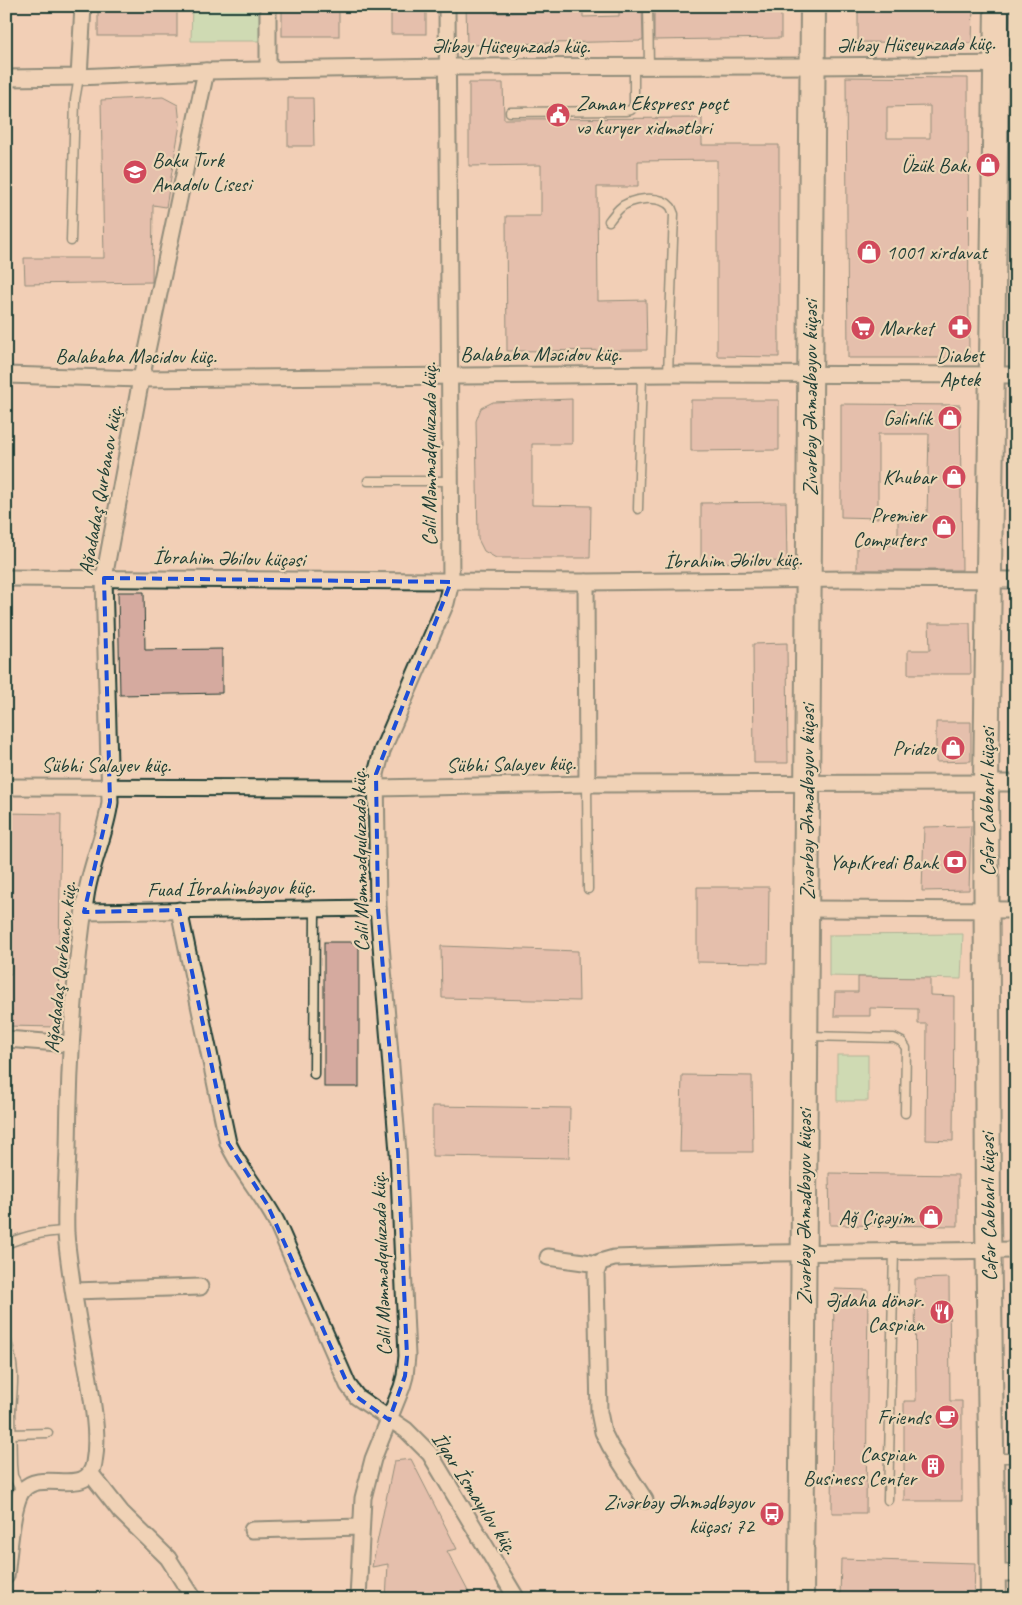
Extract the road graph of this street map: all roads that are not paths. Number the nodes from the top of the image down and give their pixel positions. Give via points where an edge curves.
1 (83, 6) edge
2 (268, 6) edge
3 (447, 6) edge
4 (648, 6) edge
5 (813, 6) edge
6 (997, 6) edge
7 (1006, 64) edge
8 (642, 66) junction
9 (812, 66) junction
10 (448, 67) junction
11 (268, 70) junction
12 (206, 71) junction
13 (6, 78) edge
14 (79, 78) junction
15 (510, 112) dead end
16 (609, 221) dead end
17 (71, 241) dead end
18 (668, 374) junction
19 (810, 374) junction
20 (450, 375) junction
21 (642, 375) junction
22 (991, 375) junction
23 (1016, 375) edge
24 (6, 376) edge
25 (141, 378) junction
26 (368, 481) dead end
27 (451, 481) junction
28 (638, 509) dead end
29 (6, 578) edge
30 (104, 578) junction
31 (808, 580) junction
32 (988, 580) junction
33 (1016, 580) edge
34 (451, 582) junction
35 (586, 582) junction
36 (807, 783) junction
37 (986, 783) junction
38 (1016, 783) edge
39 (588, 784) junction
40 (110, 786) junction
41 (6, 787) edge
42 (376, 788) junction
43 (588, 889) dead end
44 (315, 908) junction
45 (378, 908) junction
46 (806, 909) junction
47 (986, 909) junction
48 (179, 910) junction
49 (1016, 910) edge
50 (84, 912) junction
51 (805, 1036) junction
52 (6, 1039) edge
53 (71, 1044) junction
54 (314, 1074) dead end
55 (904, 1113) dead end
56 (66, 1231) junction
57 (6, 1244) edge
58 (1016, 1250) edge
59 (988, 1251) junction
60 (894, 1252) junction
61 (804, 1253) junction
62 (548, 1257) dead end
63 (598, 1264) junction
64 (200, 1287) dead end
65 (74, 1291) junction
66 (6, 1338) edge
67 (8, 1409) edge
68 (389, 1420) junction
69 (48, 1432) dead end
70 (11, 1434) junction
71 (990, 1458) junction
72 (1016, 1458) edge
73 (91, 1474) junction
74 (21, 1491) junction
75 (645, 1500) dead end
76 (888, 1500) dead end
77 (361, 1527) junction
78 (252, 1530) dead end
79 (992, 1573) junction
80 (1016, 1573) edge
81 (6, 1576) edge
82 (194, 1599) edge
83 (358, 1599) edge
84 (517, 1599) edge
85 (801, 1599) edge
86 (993, 1599) edge

1 - 14 street
2 - 11 street
3 - 10 street, Cəlil Məmmədquluzadə küç.
4 - 8 lane
5 - 9 main road, Zivərbəy Əhmədbəyov küçəsi
6 - 7 main road, Cəfər Cabbarlı küçəsi
7 - 9 street, Əlibəy Hüseynzadə küç.
7 - 22 main road, Cəfər Cabbarlı küçəsi
8 - 9 street, Əlibəy Hüseynzadə küç.
8 - 10 street, Əlibəy Hüseynzadə küç.
8 - 15 lane via 631,110
9 - 19 main road, Zivərbəy Əhmədbəyov küçəsi
10 - 11 street, Əlibəy Hüseynzadə küç.
10 - 20 street, Cəlil Məmmədquluzadə küç.
11 - 12 street, Əlibəy Hüseynzadə küç.
12 - 14 street, Əlibəy Hüseynzadə küç.
12 - 25 street, Ağadadaş Qurbanov küç.
13 - 14 street, Əlibəy Hüseynzadə küç.
14 - 17 lane via 75,100
16 - 18 lane via 620,208 640,200 655,199 670,207 674,214
18 - 19 street, Balababa Məcidov küç.
18 - 21 street, Balababa Məcidov küç.
19 - 22 street, Balababa Məcidov küç.
19 - 31 main road, Zivərbəy Əhmədbəyov küçəsi
20 - 21 street, Balababa Məcidov küç.
20 - 25 street, Balababa Məcidov küç.
20 - 27 street, Cəlil Məmmədquluzadə küç.
21 - 28 lane
22 - 23 street, Balababa Məcidov küç.
22 - 32 main road, Cəfər Cabbarlı küçəsi
24 - 25 street, Balababa Məcidov küç.
25 - 30 street, Ağadadaş Qurbanov küç.
26 - 27 lane
27 - 34 street, Cəlil Məmmədquluzadə küç.
29 - 30 street, İbrahim Əbilov küçəsi
30 - 34 street, İbrahim Əbilov küçəsi
30 - 40 street, Ağadadaş Qurbanov küç.
31 - 32 street, İbrahim Əbilov küç.
31 - 35 street, İbrahim Əbilov küç.
31 - 36 main road, Zivərbəy Əhmədbəyov küçəsi
32 - 33 street, İbrahim Əbilov küç.
32 - 37 main road, Cəfər Cabbarlı küçəsi
34 - 35 street, İbrahim Əbilov küç.
34 - 42 street, Cəlil Məmmədquluzadə küç. via 446,603 382,751
35 - 39 street
36 - 37 street, Sübhi Salayev küç.
36 - 39 street, Sübhi Salayev küç.
36 - 46 main road, Zivərbəy Əhmədbəyov küçəsi
37 - 38 street, Sübhi Salayev küç.
37 - 47 main road, Cəfər Cabbarlı küçəsi
39 - 42 street, Sübhi Salayev küç.
39 - 43 lane
40 - 41 street, Sübhi Salayev küç.
40 - 42 street, Sübhi Salayev küç.
40 - 50 street, Ağadadaş Qurbanov küç. via 108,819 89,880
42 - 45 street, Cəlil Məmmədquluzadə küç.
44 - 45 street, Fuad İbrahimbəyov küç.
44 - 48 street, Fuad İbrahimbəyov küç.
44 - 54 lane
45 - 68 street, Cəlil Məmmədquluzadə küç. via 398,1152 407,1356 403,1381
46 - 47 street
46 - 51 main road, Zivərbəy Əhmədbəyov küçəsi
47 - 49 street
47 - 59 main road, Cəfər Cabbarlı küçəsi
48 - 50 street, Fuad İbrahimbəyov küç.
48 - 68 street, İlqar İsmayılov küç. via 228,1144 277,1223 348,1385 357,1397
50 - 53 street, Ağadadaş Qurbanov küç.
51 - 55 lane via 894,1038 902,1042 906,1048
51 - 61 main road, Zivərbəy Əhmədbəyov küçəsi
52 - 53 street
53 - 56 street, Ağadadaş Qurbanov küç.
56 - 57 lane via 28,1235
56 - 65 street, Ağadadaş Qurbanov küç.
58 - 59 street
59 - 60 street
59 - 71 main road, Cəfər Cabbarlı küçəsi
60 - 61 street
60 - 76 lane
61 - 63 street via 614,1258
61 - 85 main road, Zivərbəy Əhmədbəyov küçəsi
62 - 63 street
63 - 75 street via 599,1412 610,1446
64 - 65 street
65 - 73 street, Ağadadaş Qurbanov küç. via 95,1415 96,1451
66 - 67 lane via 14,1376
67 - 70 lane
68 - 77 street, Cəlil Məmmədquluzadə küç. via 368,1478
68 - 84 street, İlqar İsmayılov küç. via 406,1430 430,1454
69 - 70 lane
70 - 74 lane via 13,1476
71 - 72 lane
71 - 79 main road, Cəfər Cabbarlı küçəsi
73 - 74 street via 79,1482 39,1482 27,1485
73 - 82 street via 120,1512 168,1558
74 - 81 street via 13,1521
77 - 78 street
77 - 83 street, Cəlil Məmmədquluzadə küç.
79 - 80 street
79 - 86 main road, Cəfər Cabbarlı küçəsi

